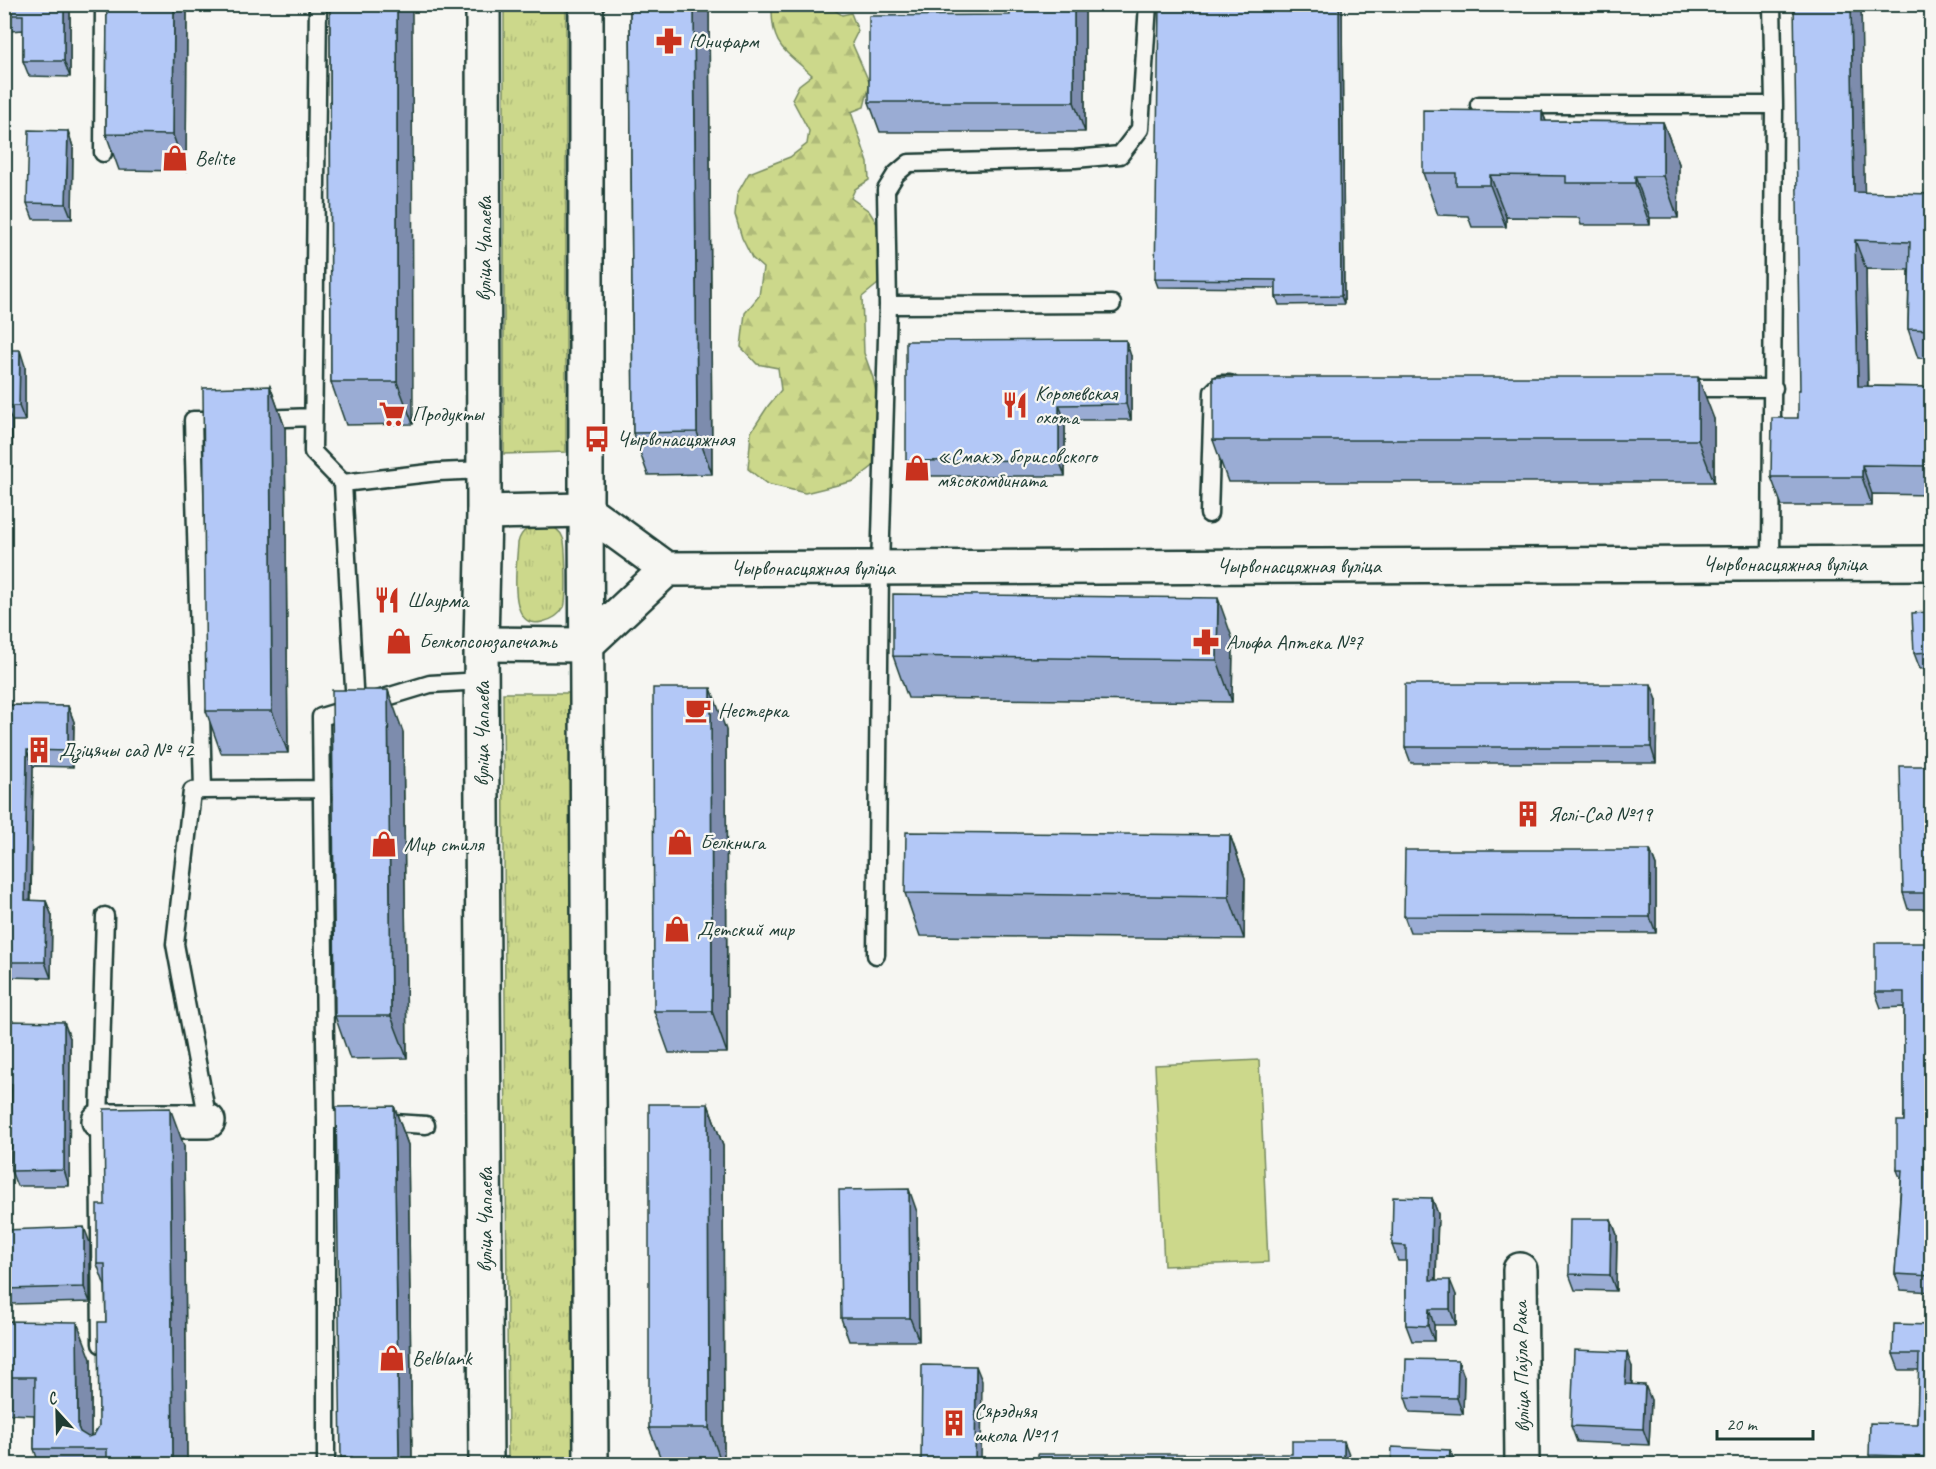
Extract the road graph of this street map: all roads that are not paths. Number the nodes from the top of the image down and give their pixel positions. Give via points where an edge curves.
1 (104, 4) edge
2 (318, 4) edge
3 (483, 4) edge
4 (586, 4) edge
5 (1148, 4) edge
6 (1772, 4) edge
7 (1479, 105) dead end
8 (1774, 105) junction
9 (103, 153) dead end
10 (1112, 304) dead end
11 (888, 305) junction
12 (1244, 384) edge
13 (1668, 388) edge
14 (1774, 388) junction
15 (313, 417) junction
16 (484, 470) junction
17 (343, 483) junction
18 (586, 510) junction
19 (484, 512) junction
20 (1209, 514) dead end
21 (1932, 563) edge
22 (1771, 564) junction
23 (880, 568) junction
24 (667, 569) junction
25 (481, 644) junction
26 (586, 645) junction
27 (482, 681) junction
28 (356, 707) junction
29 (322, 789) junction
30 (203, 790) junction
31 (105, 916) dead end
32 (876, 955) dead end
33 (99, 1120) junction
34 (326, 1120) junction
35 (208, 1121) joint
36 (426, 1125) dead end
37 (1520, 1269) dead end
38 (102, 1358) edge
39 (326, 1464) edge
40 (486, 1464) edge
41 (591, 1464) edge
42 (1522, 1464) edge

1 - 9 lane
2 - 15 lane
3 - 16 main road, вуліца Чапаева
4 - 18 main road
5 - 11 lane via 1140,129 1120,155 909,163 896,174 886,190
6 - 8 lane
7 - 8 lane
8 - 14 lane
10 - 11 lane
11 - 23 lane
12 - 20 lane via 1221,384 1213,392
13 - 14 lane
14 - 22 lane
15 - 17 lane via 313,452
15 - 30 lane via 193,420
16 - 17 lane
16 - 19 main road, вуліца Чапаева
17 - 28 lane
18 - 19 main road
18 - 24 main road
18 - 26 main road
19 - 25 main road, вуліца Чапаева
21 - 22 main road, Чырвонасцяжная вуліца
22 - 23 main road, Чырвонасцяжная вуліца
23 - 24 main road, Чырвонасцяжная вуліца
23 - 32 lane
24 - 26 main road
25 - 26 main road
25 - 27 main road, вуліца Чапаева
26 - 41 main road
27 - 28 lane via 430,684
27 - 40 main road, вуліца Чапаева
28 - 29 lane via 321,717
29 - 30 lane
29 - 34 lane
30 - 35 lane via 192,791 175,945
31 - 33 lane
33 - 35 main road
33 - 38 lane
34 - 36 lane
34 - 39 lane
37 - 42 main road, вуліца Паўла Рака

